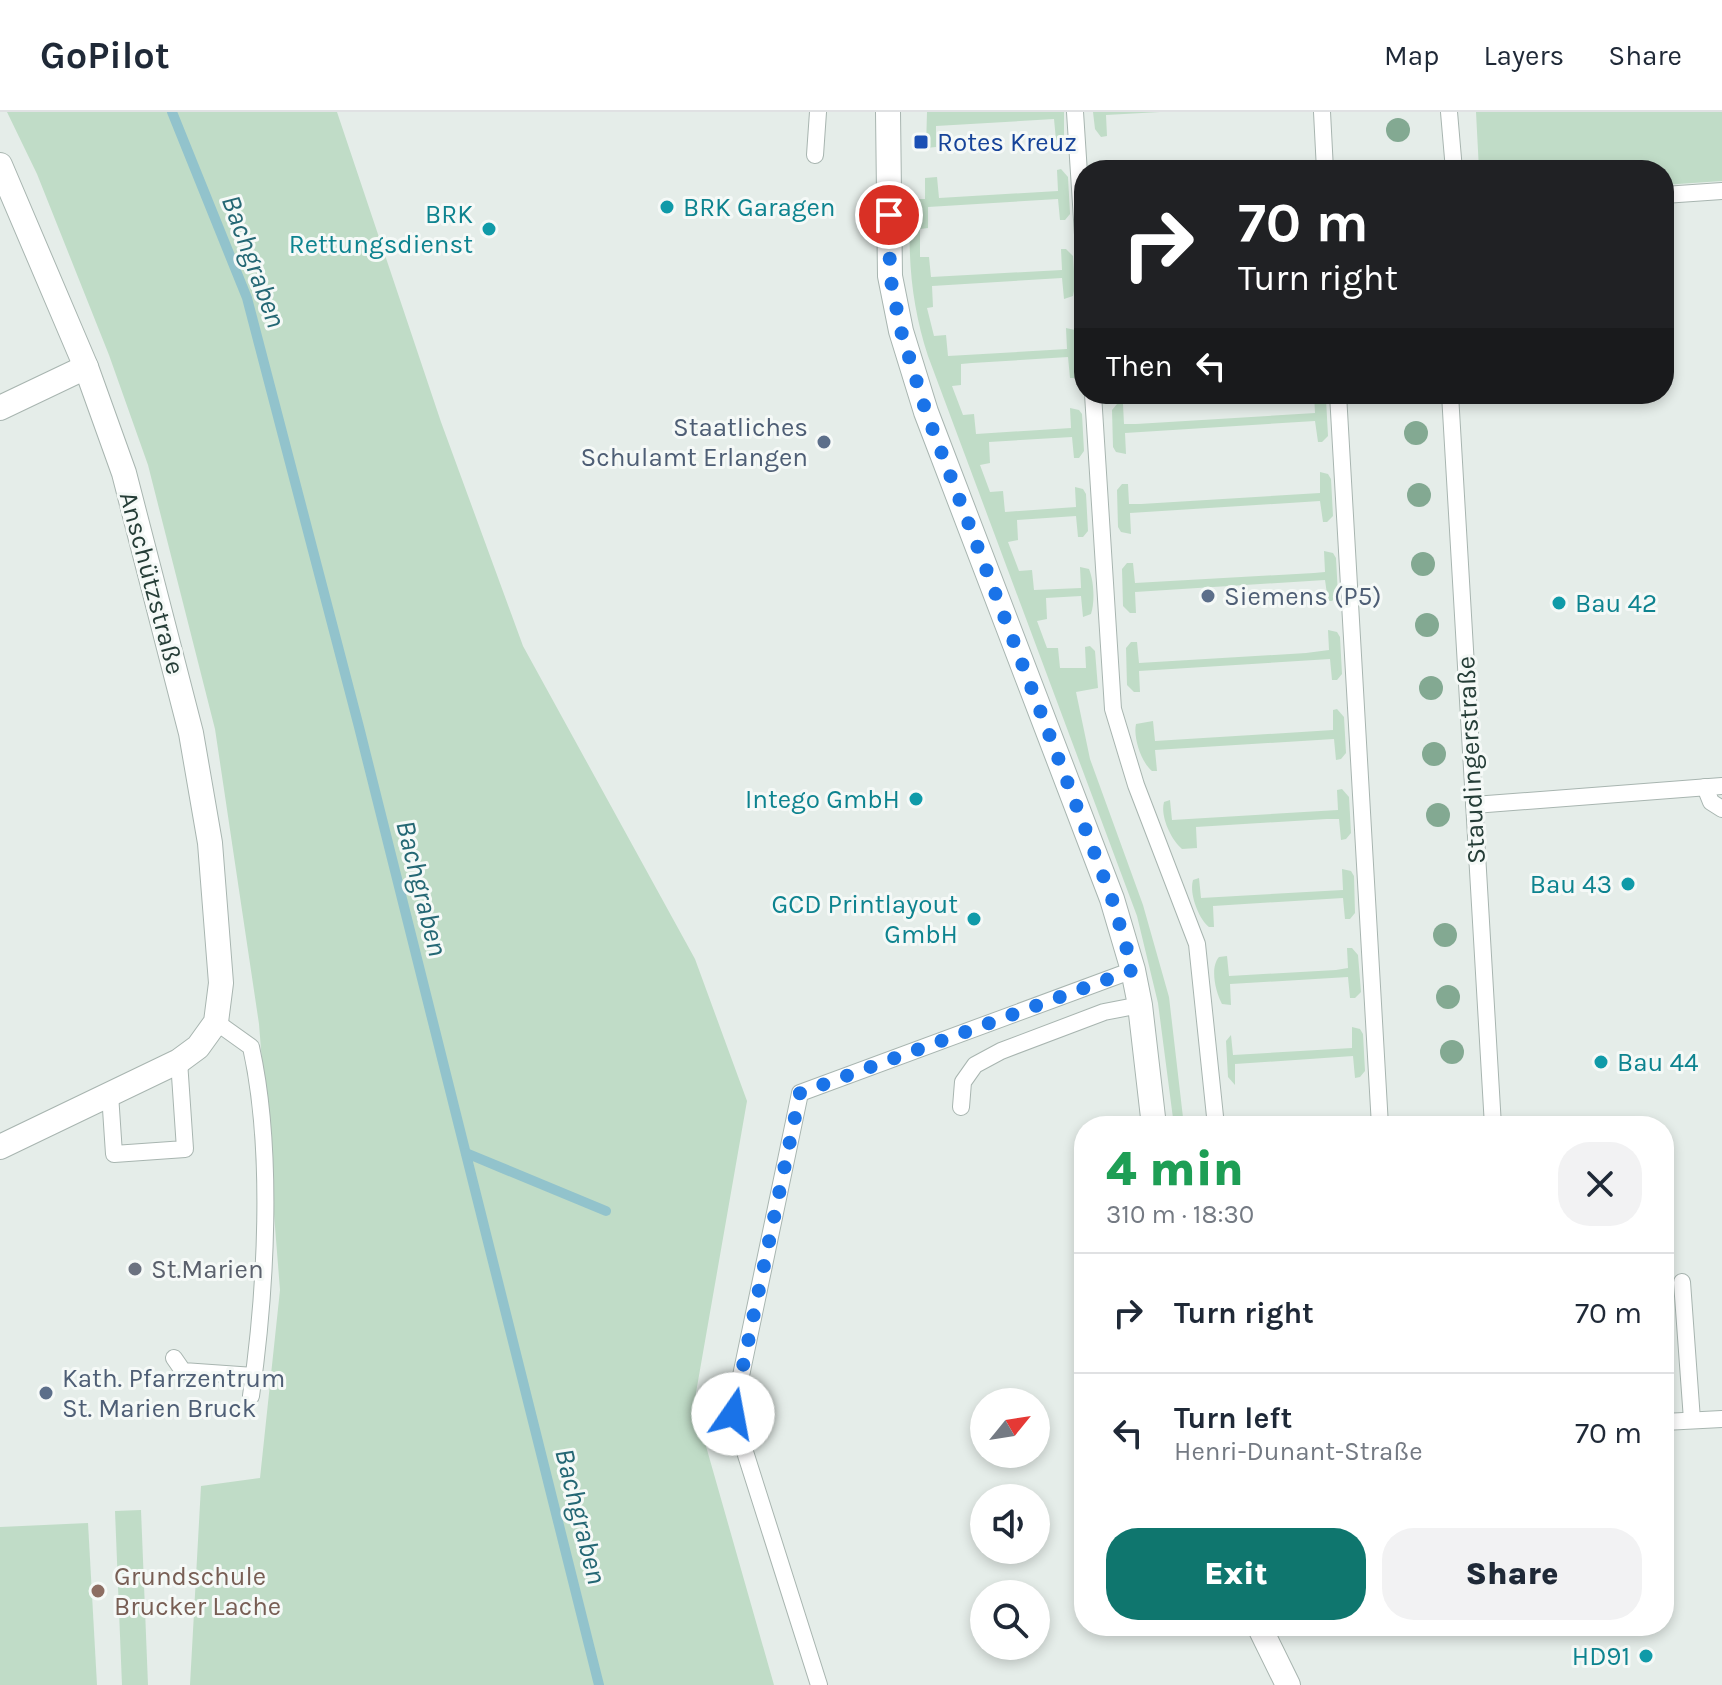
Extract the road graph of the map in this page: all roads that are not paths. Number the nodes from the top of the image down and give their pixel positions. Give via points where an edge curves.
1 (818, 112) edge
2 (888, 112) edge
3 (1075, 112) edge
4 (1322, 112) edge
5 (1449, 112) edge
6 (815, 155) dead end
7 (1078, 160) edge
8 (1324, 160) edge
9 (1453, 160) edge
10 (0, 165) edge
11 (1722, 191) edge
12 (1674, 194) edge
13 (86, 367) junction
14 (1094, 404) edge
15 (1339, 404) edge
16 (1451, 404) edge
17 (0, 408) edge
18 (1714, 787) edge
19 (1474, 805) junction
20 (1722, 809) edge
21 (1133, 970) junction
22 (1140, 1005) junction
23 (216, 1022) junction
24 (179, 1061) junction
25 (110, 1094) junction
26 (961, 1107) dead end
27 (1153, 1116) edge
28 (1215, 1116) edge
29 (1379, 1116) edge
30 (1492, 1116) edge
31 (0, 1147) edge
32 (1682, 1282) dead end
33 (174, 1358) dead end
34 (254, 1376) junction
35 (251, 1396) dead end
36 (1722, 1419) edge
37 (1692, 1420) junction
38 (1674, 1421) edge
39 (1264, 1636) edge
40 (819, 1685) edge
41 (1288, 1685) edge

1 - 6 lane
2 - 21 street via 890,276 901,331 926,412 1112,899
3 - 7 lane
4 - 8 lane
5 - 9 lane
10 - 13 street, Anschützstraße
11 - 12 lane
13 - 17 street
13 - 23 street, Anschützstraße via 124,473 191,733 210,843 221,983
14 - 28 lane via 1113,709 1197,944
15 - 29 lane
16 - 19 lane, Staudingerstraße
18 - 19 lane
18 - 20 lane via 1711,802
19 - 30 lane, Staudingerstraße
21 - 22 street
21 - 40 lane via 800,1093 733,1414
22 - 26 lane via 1104,1012 975,1065 963,1082
22 - 27 street
23 - 24 street via 198,1047
23 - 34 lane via 251,1047 259,1084 265,1201
24 - 25 street
24 - 25 lane via 185,1149 114,1154
25 - 31 street
32 - 37 lane
33 - 34 lane via 183,1371
34 - 35 lane
36 - 37 lane
37 - 38 lane
39 - 41 street

